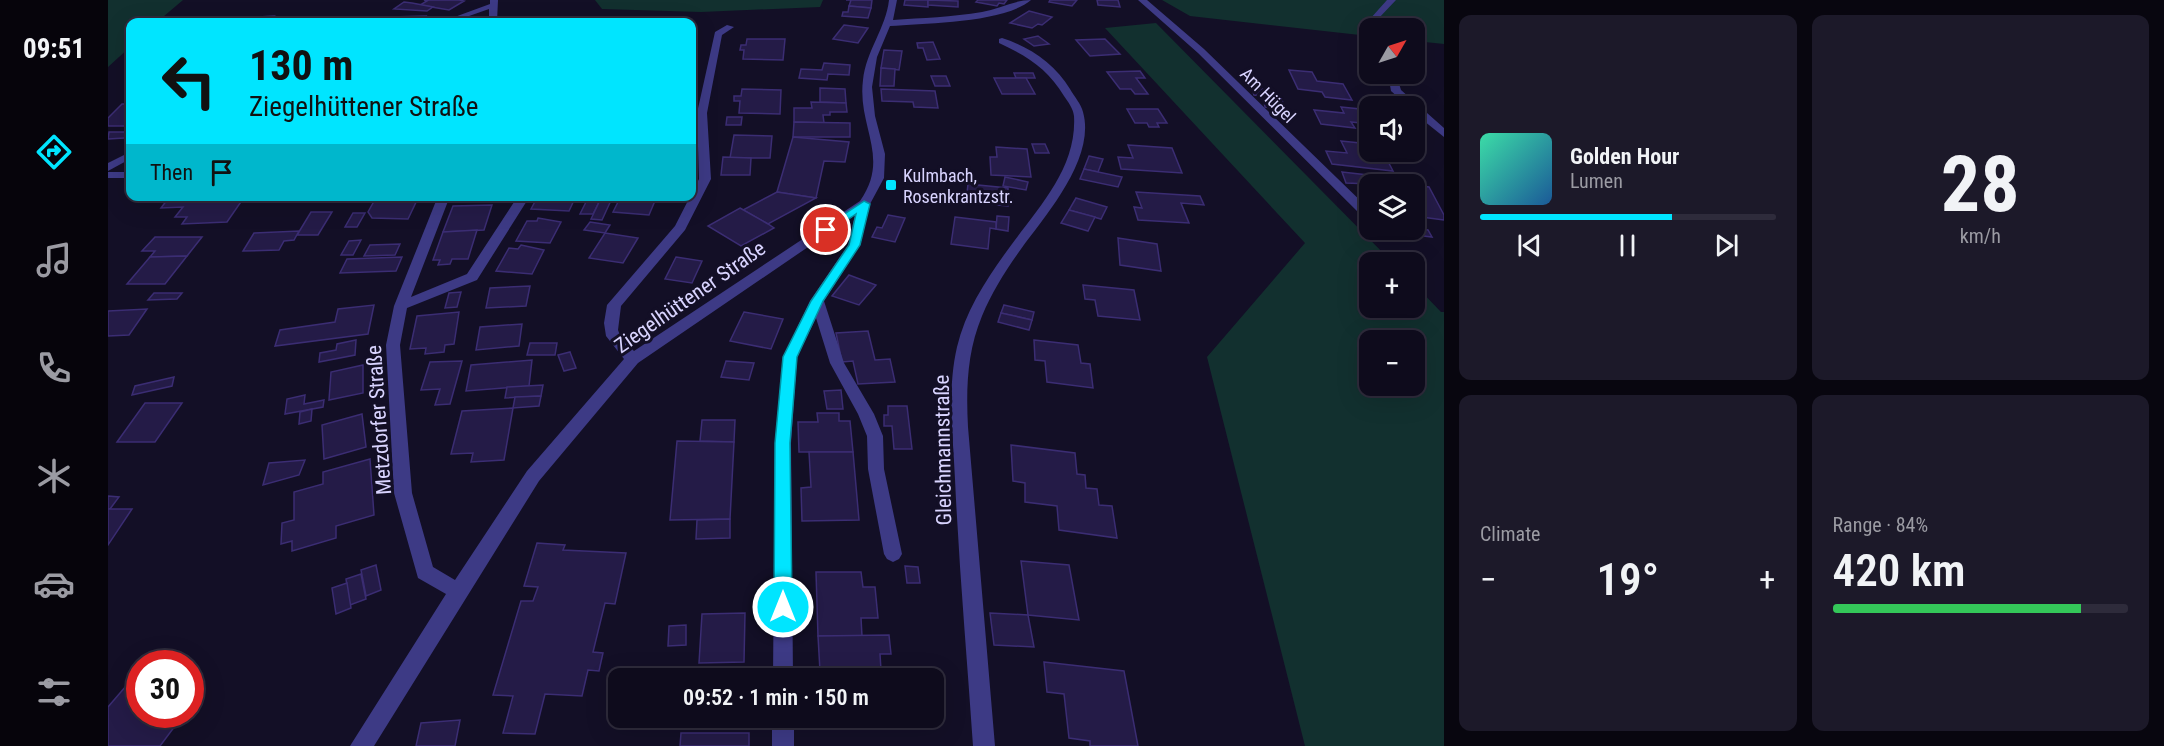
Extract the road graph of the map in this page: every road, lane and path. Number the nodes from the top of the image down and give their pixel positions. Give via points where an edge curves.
1 (894, 0) edge
2 (1028, 0) edge
3 (1142, 0) edge
4 (1392, 0) edge
5 (494, 2) edge
6 (455, 18) edge
7 (493, 18) edge
8 (1375, 18) edge
9 (889, 23) junction
10 (730, 27) dead end
11 (1002, 42) dead end
12 (1425, 117) edge
13 (1444, 134) edge
14 (126, 157) edge
15 (108, 168) edge
16 (108, 175) edge
17 (126, 175) edge
18 (696, 197) edge
19 (442, 201) edge
20 (521, 201) edge
21 (694, 201) edge
22 (864, 204) junction
23 (1359, 206) edge
24 (817, 301) junction
25 (401, 306) junction
26 (633, 359) junction
27 (892, 554) dead end
28 (458, 591) junction
29 (783, 668) edge
30 (783, 728) edge
31 (361, 746) edge
32 (783, 746) edge
33 (984, 746) edge

1 - 9 street, Ziegelhüttener Straße
2 - 9 street via 990,13
3 - 23 street, Am Hügel
4 - 8 street
5 - 6 street
5 - 7 street
9 - 22 street, Ziegelhüttener Straße via 877,41 868,70 867,103 880,151 875,192
10 - 18 street via 718,34 702,113 705,179
11 - 33 street, Gleichmannstraße via 1029,53 1060,77 1080,114 1079,142 1070,171 1005,263 974,317 964,348 959,394 964,496
12 - 13 street
14 - 15 street
16 - 17 street
19 - 25 street, Metzdorfer Straße
20 - 25 street via 472,277
21 - 26 street via 681,227 614,306 610,321 612,338
22 - 24 street via 855,245
22 - 26 street, Ziegelhüttener Straße
24 - 27 street via 837,363 875,436 876,469
24 - 29 street via 790,357 786,380
25 - 28 street, Metzdorfer Straße via 393,345 403,493 425,572
26 - 28 street, Ziegelhüttener Straße via 533,476
28 - 31 street, Ziegelhüttener Straße
30 - 32 street

